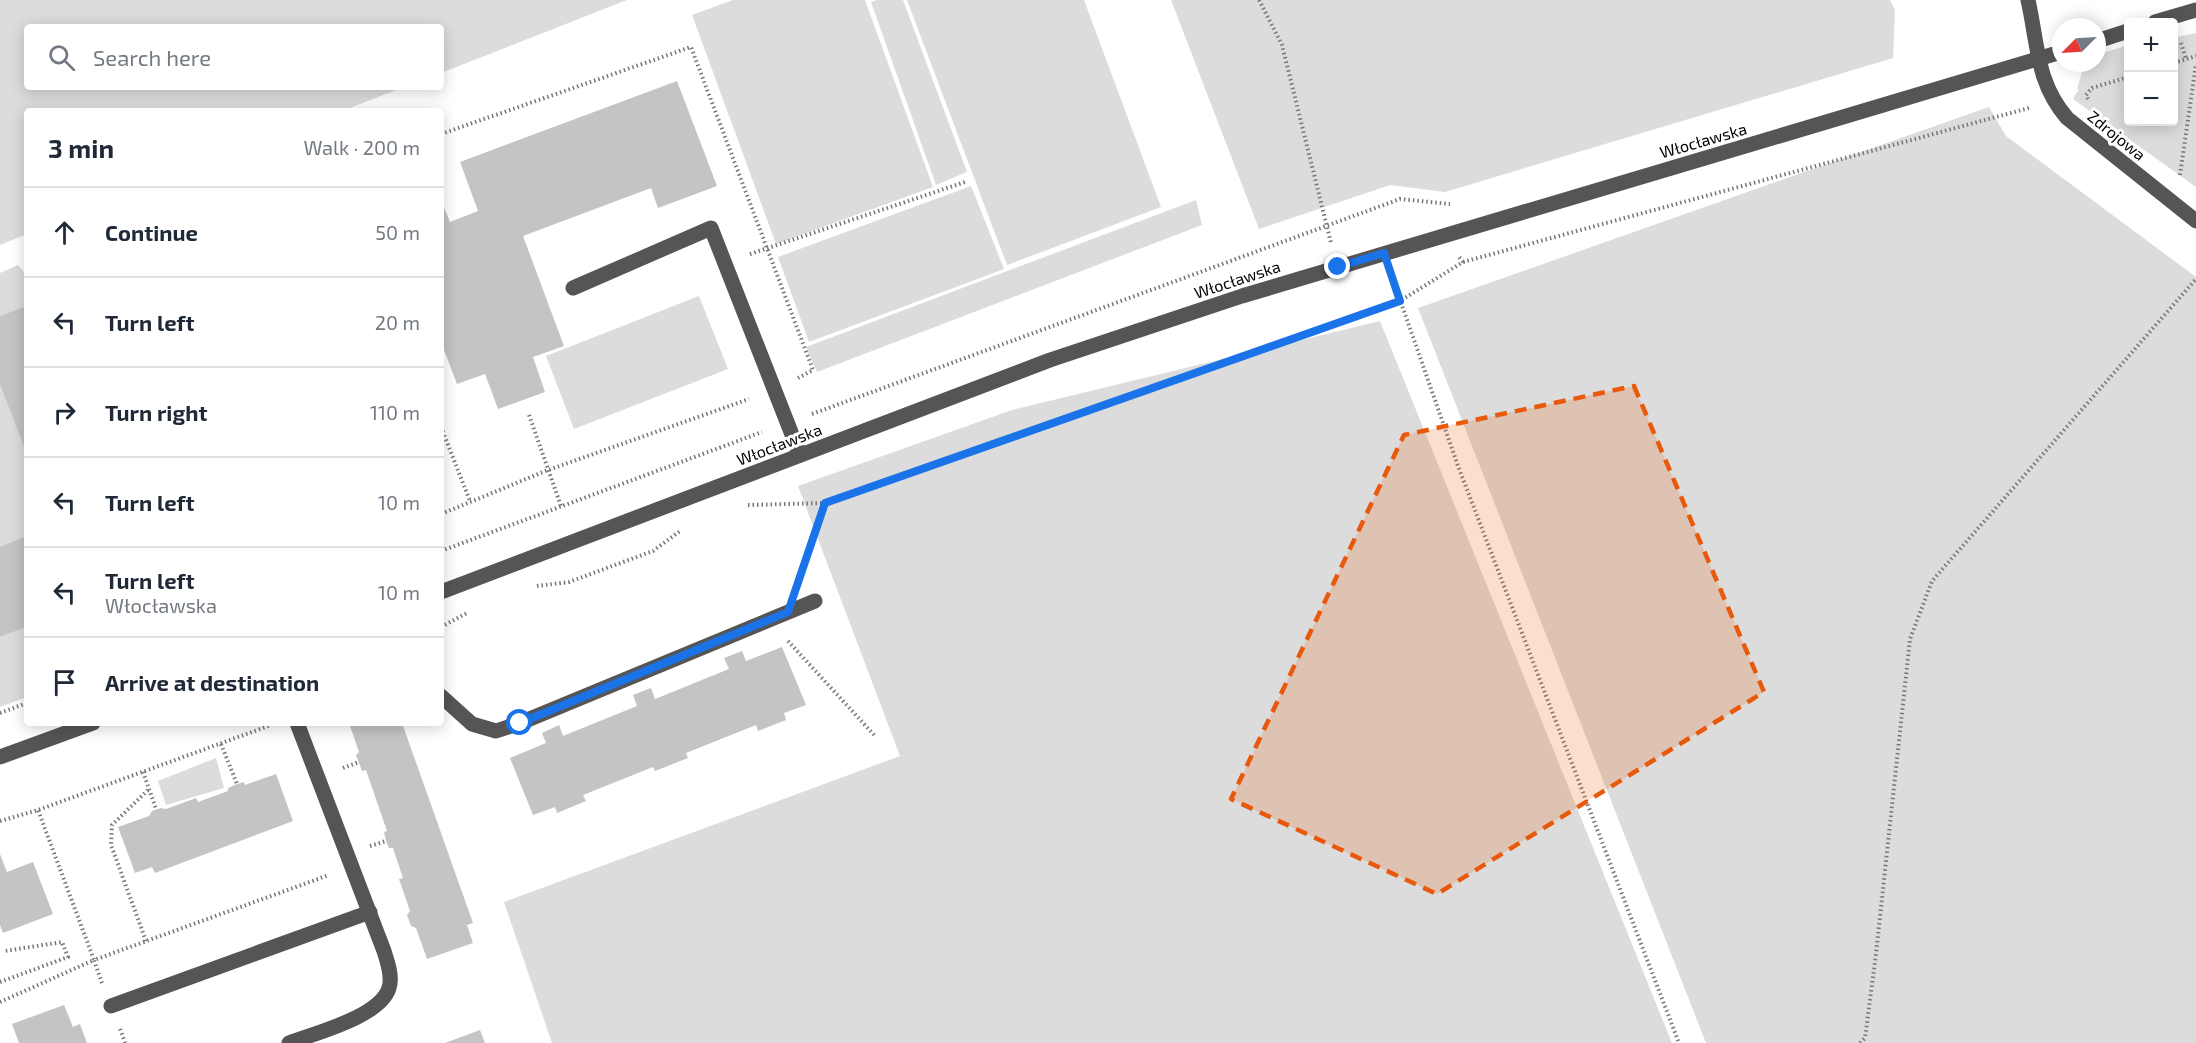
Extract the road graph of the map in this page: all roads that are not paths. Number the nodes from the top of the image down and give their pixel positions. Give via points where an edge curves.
1 (2028, 0) edge
2 (2196, 10) edge
3 (2169, 18) edge
4 (2124, 32) edge
5 (2106, 38) edge
6 (2052, 55) edge
7 (2038, 60) junction
8 (2196, 221) edge
9 (573, 288) dead end
10 (800, 455) junction
11 (444, 591) edge
12 (815, 601) dead end
13 (444, 699) edge
14 (85, 726) edge
15 (298, 726) edge
16 (0, 757) edge
17 (370, 912) junction
18 (111, 1006) road end
19 (289, 1043) edge

1 - 7 street, Zdrojowa
2 - 3 street
4 - 5 street
6 - 7 street, Włocławska
7 - 8 street, Zdrojowa via 2053,102 2067,118
7 - 10 street, Włocławska via 1242,296 1050,360
9 - 10 street via 711,228
10 - 11 street, Włocławska
12 - 13 street via 496,731 472,724
14 - 16 street
15 - 17 street
17 - 18 street
17 - 19 street via 390,974 389,988 365,1014

